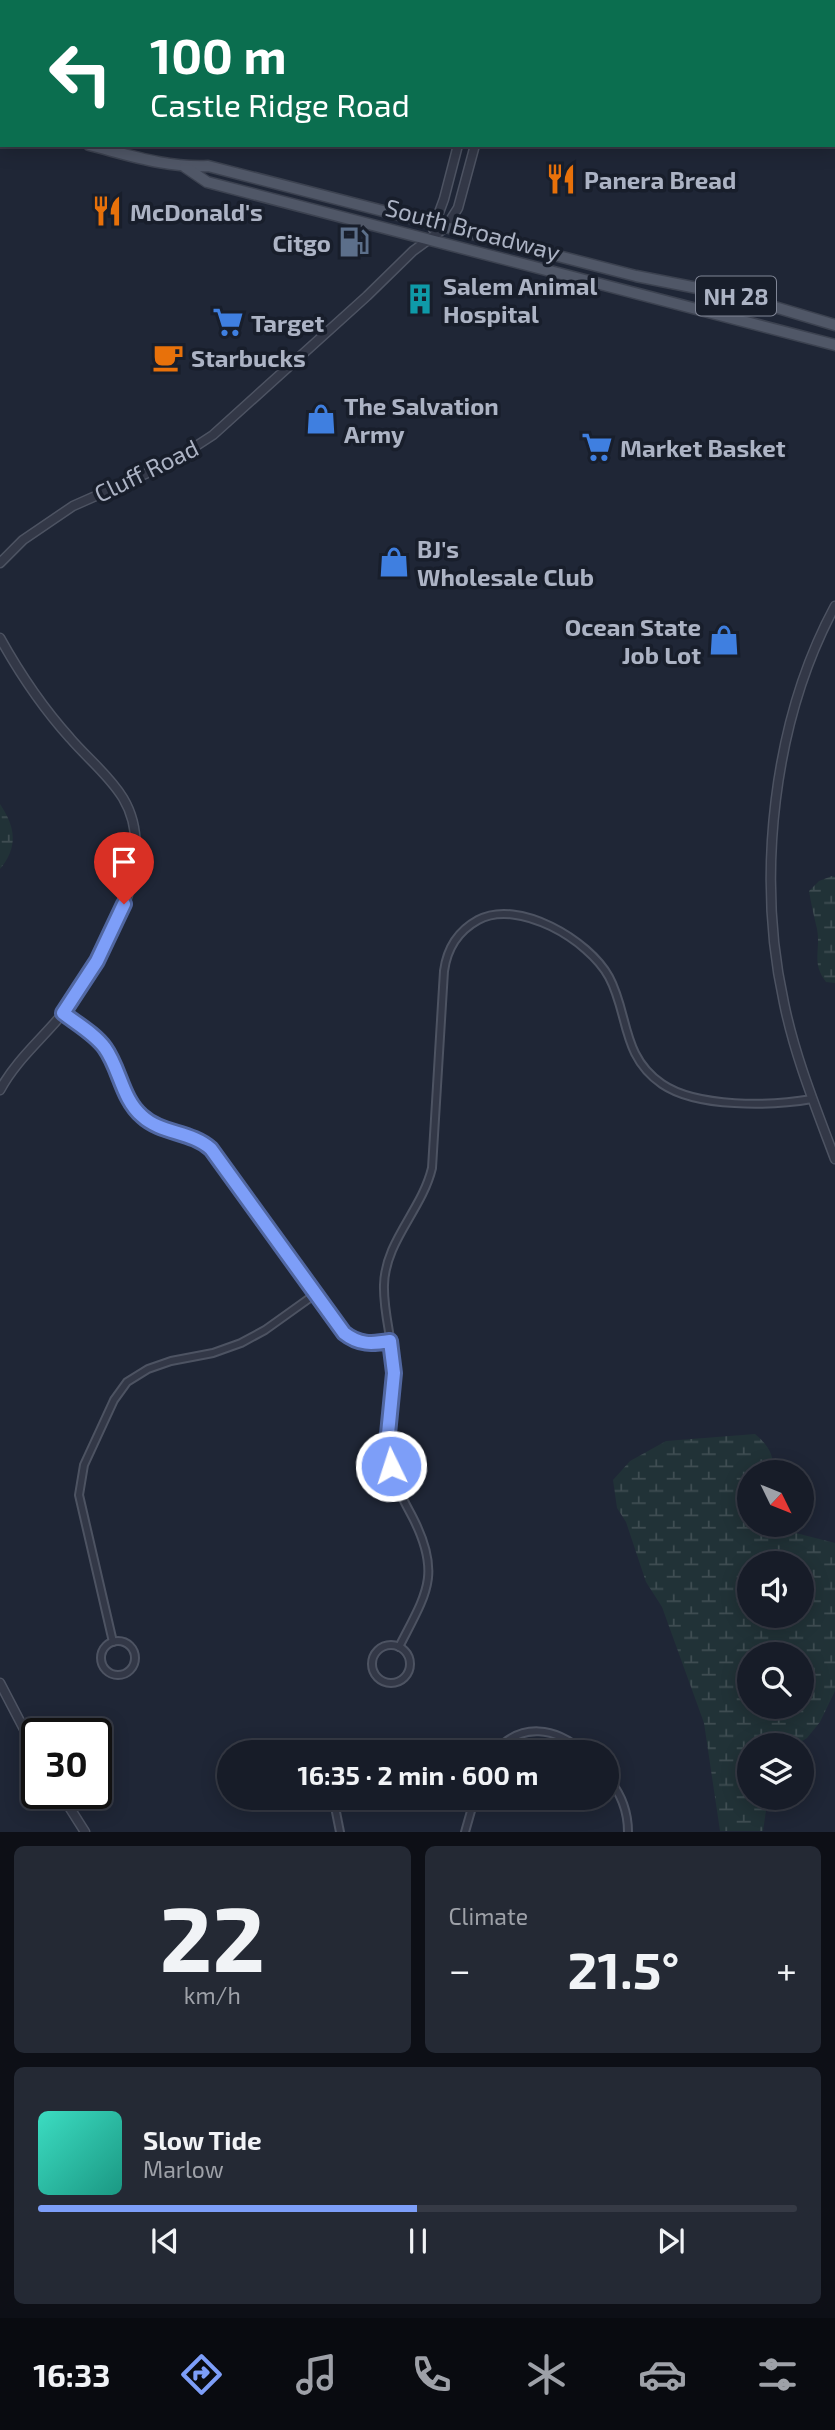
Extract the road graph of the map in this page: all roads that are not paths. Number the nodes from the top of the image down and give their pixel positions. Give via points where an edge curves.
1 (98, 147) edge
2 (457, 147) edge
3 (473, 147) edge
4 (184, 167) junction
5 (434, 224) junction
6 (446, 227) junction
7 (430, 239) junction
8 (835, 324) edge
9 (835, 345) edge
10 (0, 563) edge
11 (835, 606) edge
12 (0, 638) edge
13 (63, 1013) junction
14 (0, 1090) edge
15 (812, 1099) junction
16 (835, 1159) edge
17 (314, 1295) junction
18 (390, 1341) junction
19 (113, 1642) junction
20 (399, 1647) junction
21 (0, 1683) edge
22 (21, 1723) edge
23 (510, 1740) edge
24 (569, 1740) edge
25 (619, 1793) edge
26 (70, 1809) edge
27 (336, 1810) edge
28 (471, 1810) edge
29 (85, 1832) edge
30 (340, 1832) edge
31 (465, 1832) edge
32 (628, 1832) edge

1 - 4 main road, South Broadway / NH 28
2 - 5 street
3 - 6 street via 458,208
4 - 5 main road, South Broadway / NH 28 via 208,166
4 - 7 main road, South Broadway / NH 28 via 207,182
5 - 6 main road, South Broadway / NH 28
5 - 7 street
6 - 7 street, Cluff Road
6 - 8 main road, South Broadway / NH 28 via 636,276 738,296
7 - 9 main road, South Broadway / NH 28
7 - 10 street, Cluff Road via 213,435 170,463 73,506 23,540
11 - 15 street via 790,728 771,847 779,982
12 - 13 street via 46,710 119,792 135,834 131,885 116,925
13 - 14 street
13 - 17 street via 104,1047 131,1103 143,1117 211,1149
15 - 16 street
15 - 18 street via 715,1101 671,1090 651,1075 635,1054 612,984 587,951 550,926 523,915 495,914 475,922 458,937 446,962 434,1160 427,1186 387,1263 384,1297
17 - 18 street via 354,1340 371,1344
17 - 19 street via 241,1343 148,1368 128,1382 114,1400 84,1465 79,1495
18 - 20 street via 394,1373 388,1434 391,1466 424,1542 430,1572 421,1604
19 - 19 street via 103,1651 102,1661 109,1672 120,1675 131,1668 134,1654 127,1644
20 - 20 street via 382,1647 373,1656 372,1669 382,1682 398,1683 409,1672 409,1656
21 - 22 street
23 - 24 street via 546,1731
25 - 32 street
26 - 29 street
27 - 30 street
28 - 31 street

